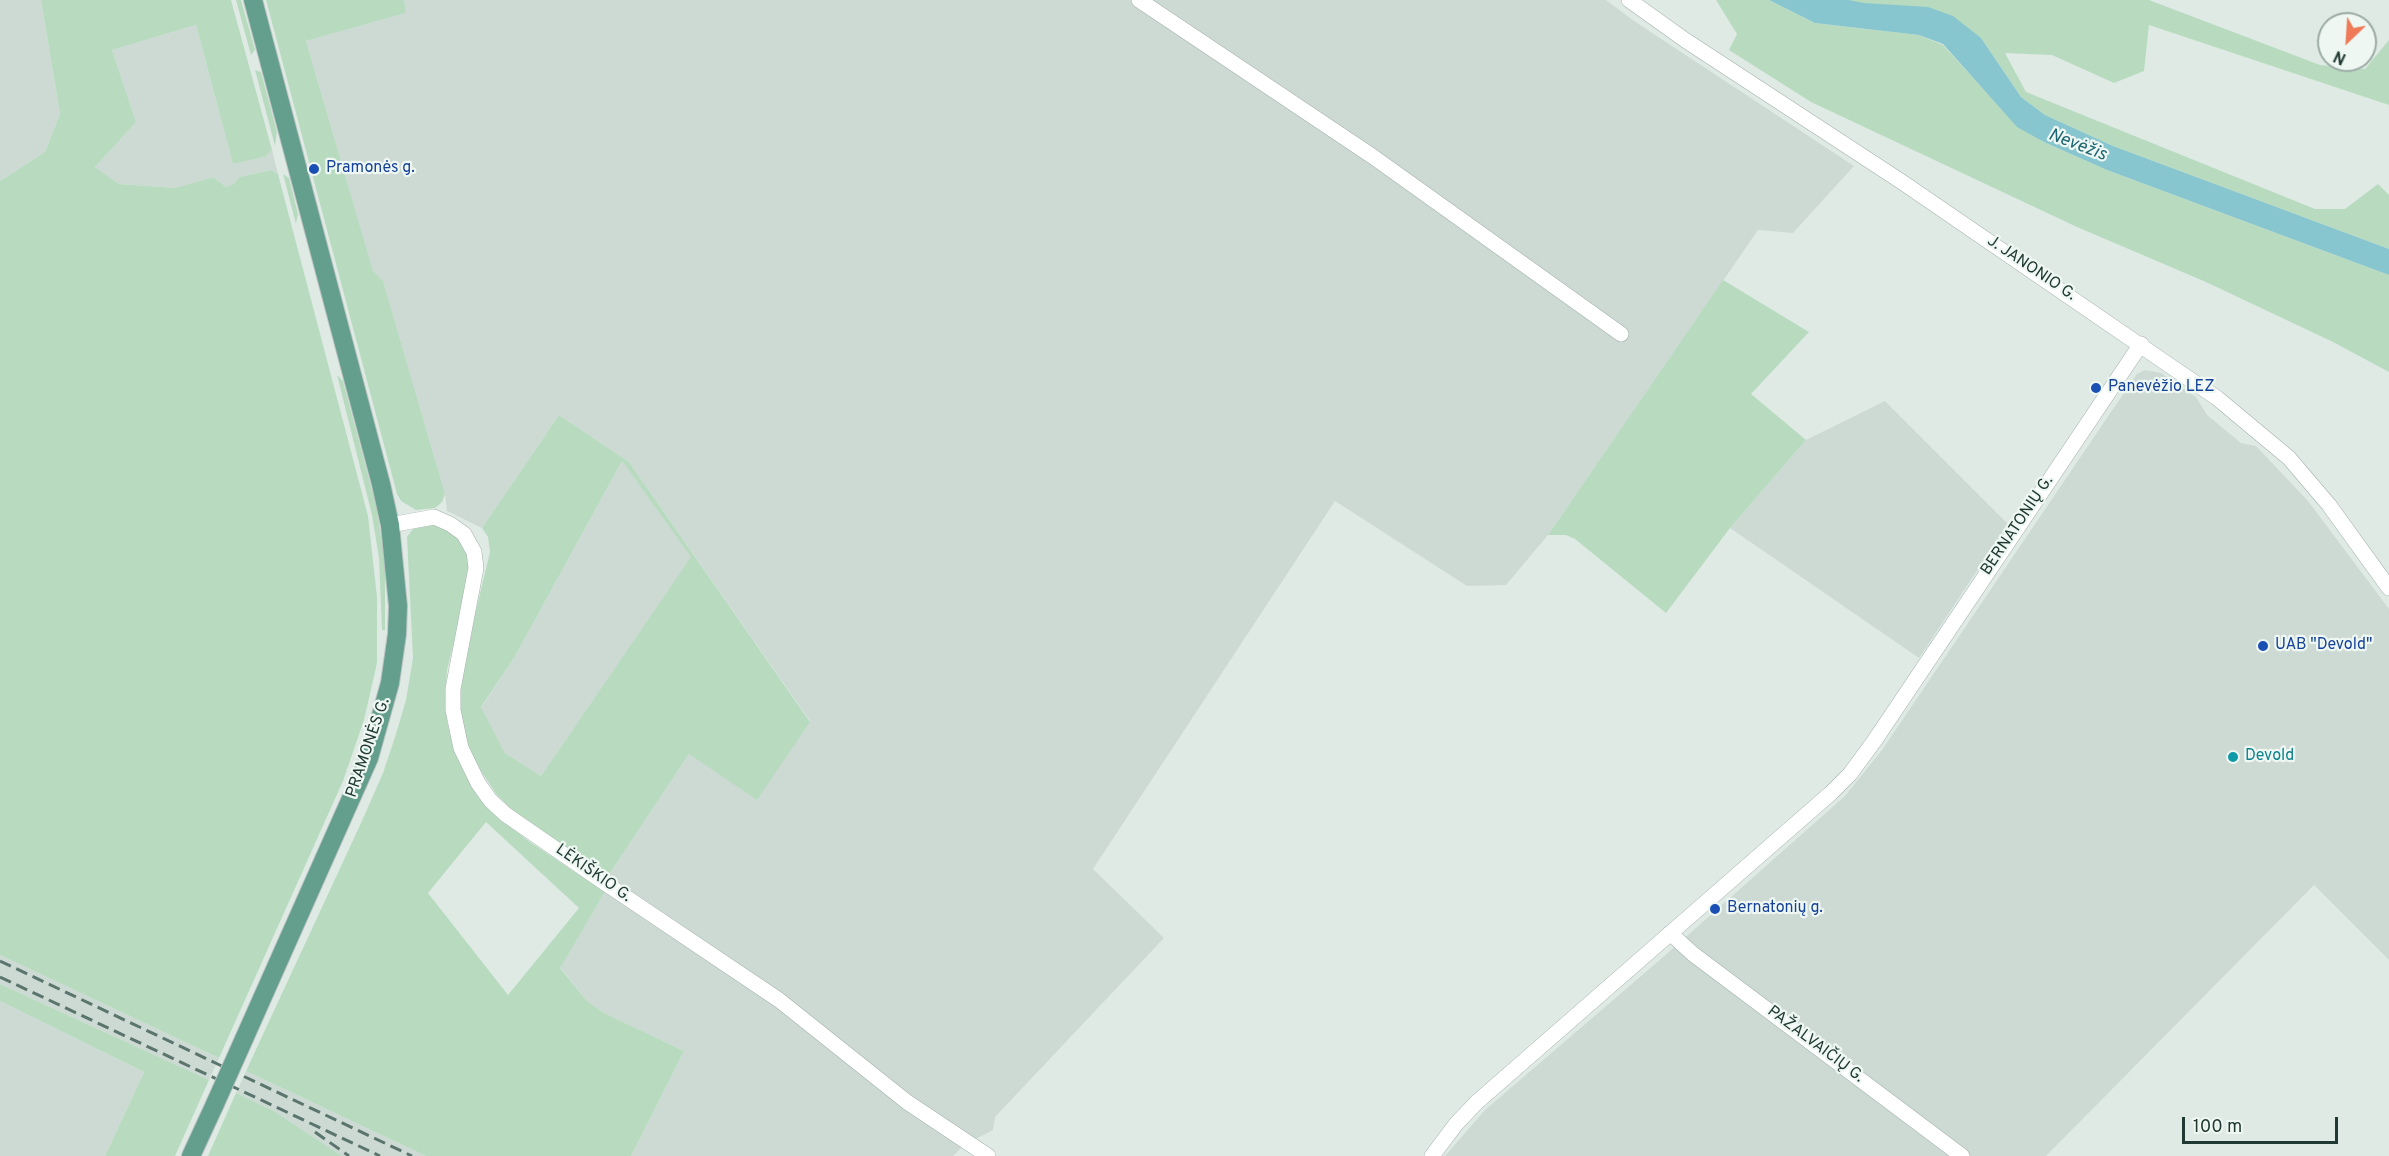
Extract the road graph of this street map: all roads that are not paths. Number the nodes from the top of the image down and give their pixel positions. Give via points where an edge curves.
1 (253, 0) edge
2 (1139, 0) edge
3 (1629, 0) edge
4 (1621, 334) dead end
5 (2141, 344) junction
6 (390, 525) junction
7 (2389, 588) edge
8 (1670, 933) junction
9 (191, 1156) edge
10 (988, 1156) edge
11 (1432, 1156) edge
12 (1962, 1156) edge

1 - 6 main road, PRAMONĖS G.
2 - 4 street via 1363,150
3 - 5 street, J. JANONIO G.
5 - 7 street, J. JANONIO G. via 2217,398 2289,458 2329,505
5 - 8 street, BERNATONIŲ G. via 1857,766
6 - 9 main road, PRAMONĖS G., bridge via 397,584 397,634 379,727 357,788
6 - 10 street, LĖKIŠKIO G. via 434,517 464,534 474,552 476,568 453,689 453,710 461,748 490,800 779,1000 907,1101
8 - 11 street, BERNATONIŲ G. via 1477,1102
8 - 12 street, PAŽALVAIČIŲ G.

